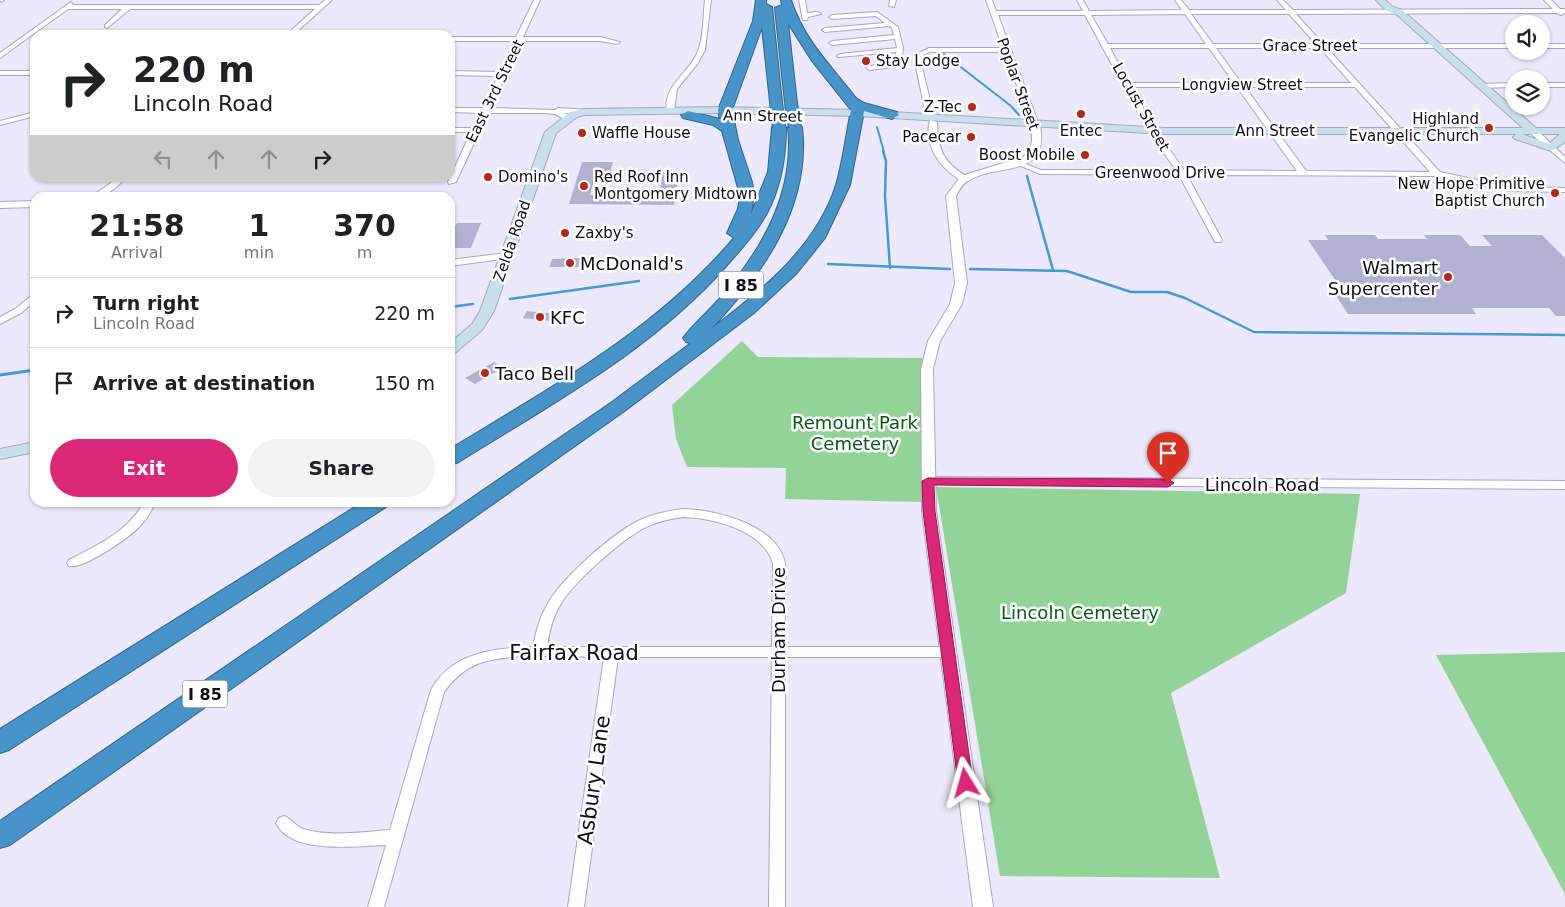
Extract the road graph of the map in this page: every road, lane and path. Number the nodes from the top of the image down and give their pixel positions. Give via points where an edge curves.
1 (76, 0) edge
2 (179, 0) edge
3 (241, 0) edge
4 (329, 0) edge
5 (538, 0) edge
6 (708, 0) edge
7 (763, 0) edge
8 (780, 0) edge
9 (786, 0) edge
10 (802, 0) edge
11 (989, 0) edge
12 (1080, 0) edge
13 (1178, 0) edge
14 (1280, 0) edge
15 (1380, 0) edge
16 (1390, 0) edge
17 (1547, 0) edge
18 (1500, 6) dead end
19 (320, 7) junction
20 (66, 8) junction
21 (127, 8) junction
22 (170, 8) junction
23 (234, 8) junction
24 (1507, 11) junction
25 (1187, 12) junction
26 (1399, 12) junction
27 (1563, 12) edge
28 (993, 13) junction
29 (1087, 13) junction
30 (1292, 13) junction
31 (818, 14) dead end
32 (832, 17) dead end
33 (892, 24) junction
34 (107, 26) dead end
35 (36, 30) edge
36 (295, 30) edge
37 (825, 30) dead end
38 (30, 34) edge
39 (897, 37) junction
40 (455, 39) edge
41 (520, 39) junction
42 (618, 42) dead end
43 (832, 43) dead end
44 (1106, 46) junction
45 (1211, 46) junction
46 (1322, 46) junction
47 (1436, 46) junction
48 (1505, 46) edge
49 (1550, 46) edge
50 (1565, 46) edge
51 (1006, 50) junction
52 (0, 56) edge
53 (840, 56) dead end
54 (909, 56) junction
55 (0, 66) edge
56 (30, 66) edge
57 (869, 68) dead end
58 (0, 73) edge
59 (30, 73) edge
60 (455, 73) edge
61 (504, 74) junction
62 (1127, 85) junction
63 (1238, 85) junction
64 (1358, 85) junction
65 (1550, 85) edge
66 (1565, 85) edge
67 (1480, 86) junction
68 (1505, 86) edge
69 (1505, 106) edge
70 (455, 110) edge
71 (670, 110) junction
72 (486, 111) junction
73 (543, 111) junction
74 (588, 112) junction
75 (30, 115) edge
76 (688, 115) joint
77 (1515, 115) edge
78 (1517, 115) edge
79 (854, 116) junction
80 (890, 117) junction
81 (569, 118) junction
82 (726, 118) junction
83 (932, 119) junction
84 (984, 122) joint
85 (0, 123) edge
86 (1035, 125) junction
87 (787, 127) junction
88 (455, 130) edge
89 (476, 130) junction
90 (1152, 131) junction
91 (1272, 131) junction
92 (1487, 131) junction
93 (1533, 131) junction
94 (1400, 132) junction
95 (1564, 133) edge
96 (1551, 148) junction
97 (1565, 161) edge
98 (1018, 163) junction
99 (1182, 173) junction
100 (1303, 173) junction
101 (1438, 174) junction
102 (455, 176) edge
103 (964, 179) junction
104 (116, 182) edge
105 (1565, 190) edge
106 (103, 192) edge
107 (0, 204) edge
108 (30, 204) edge
109 (1218, 240) dead end
110 (506, 256) junction
111 (455, 262) edge
112 (722, 263) junction
113 (30, 300) edge
114 (0, 321) edge
115 (455, 346) edge
116 (618, 406) junction
117 (30, 448) edge
118 (0, 454) edge
119 (455, 455) edge
120 (928, 481) junction
121 (1565, 485) edge
122 (147, 507) edge
123 (371, 507) edge
124 (73, 563) dead end
125 (540, 652) junction
126 (612, 652) junction
127 (778, 652) junction
128 (948, 652) junction
129 (0, 742) edge
130 (284, 823) dead end
131 (0, 836) edge
132 (395, 837) junction
133 (376, 907) edge
134 (576, 907) edge
135 (777, 907) edge
136 (983, 907) edge

1 - 20 street
2 - 22 street
3 - 23 street
4 - 19 street
5 - 41 street, East 3rd Street
6 - 71 street via 702,50 673,89
7 - 82 highway
7 - 87 highway, I 85, bridge via 776,102
8 - 87 highway, I 85, bridge via 792,103
9 - 79 highway via 792,22
10 - 31 street via 804,17
11 - 28 street, Poplar Street
12 - 29 street, Locust Street
13 - 25 street
14 - 30 street
15 - 26 main road
16 - 26 main road
17 - 27 street
18 - 24 street
19 - 23 street
19 - 36 street
20 - 21 street
20 - 35 street
21 - 22 street
21 - 34 street
22 - 23 street
24 - 26 street
24 - 27 street
25 - 29 street
25 - 30 street
25 - 45 street
26 - 30 street
26 - 47 main road
28 - 29 street
28 - 51 street, Poplar Street
29 - 44 street, Locust Street
30 - 46 street
32 - 33 street via 874,14
33 - 37 street
33 - 39 street
38 - 52 street
39 - 43 street
39 - 54 street
40 - 41 street
41 - 42 street
41 - 61 street, East 3rd Street
44 - 45 street, Grace Street
44 - 62 street, Locust Street
45 - 46 street, Grace Street
45 - 63 street
46 - 47 street, Grace Street
46 - 64 street
47 - 48 street, Grace Street
47 - 67 main road
49 - 50 street
51 - 54 street via 929,50
51 - 86 street, Poplar Street
53 - 54 street
54 - 57 street via 897,65
54 - 83 street
55 - 56 street
58 - 59 street
60 - 61 street
61 - 72 street, East 3rd Street
62 - 63 street, Longview Street
62 - 90 street, Locust Street
63 - 64 street, Longview Street
63 - 91 street
64 - 94 street
65 - 66 street
67 - 68 street
67 - 69 main road
70 - 72 street, Ann Street
71 - 74 main road, Ann Street
71 - 82 main road, Ann Street
72 - 73 street, Ann Street
72 - 89 street, East 3rd Street
73 - 74 street, Ann Street
73 - 81 street, Ann Street
74 - 81 main road, Zelda Road
75 - 85 street
76 - 81 main road, Ann Street
76 - 82 highway via 718,122
77 - 93 main road
78 - 95 main road
79 - 80 highway via 868,123
79 - 80 highway via 859,106
79 - 82 main road, Ann Street
79 - 116 highway via 843,185 817,238 790,270 748,309
80 - 83 main road, Ann Street
81 - 110 main road, Zelda Road via 551,132
82 - 112 highway via 747,195 746,209
83 - 84 main road, Ann Street via 973,124
83 - 103 street via 934,147 941,161
84 - 86 main road, Ann Street
86 - 90 main road, Ann Street
86 - 98 street, Poplar Street via 1037,146 1032,155
87 - 112 highway, I 85 via 767,199
87 - 116 highway, I 85 via 797,156 792,189 758,262 722,308
88 - 89 street
89 - 102 street, East 3rd Street
90 - 91 main road, Ann Street
90 - 99 street, Locust Street
91 - 94 main road, Ann Street
91 - 100 street
92 - 93 main road, Ann Street
92 - 94 main road, Ann Street
92 - 96 main road via 1527,138
93 - 95 main road, Ann Street
93 - 96 street
94 - 101 street
95 - 96 main road
96 - 97 street
98 - 99 street, Greenwood Drive via 1040,172
98 - 103 street, Poplar Street
99 - 100 street, Greenwood Drive
99 - 109 street, Locust Street
100 - 101 street, Greenwood Drive
101 - 105 street, Greenwood Drive via 1510,189
103 - 120 street via 951,196 960,289 956,304 934,341 927,369
104 - 106 street
107 - 108 street
110 - 111 street
110 - 115 main road, Zelda Road via 482,320
112 - 119 highway, I 85 via 688,298 612,357
113 - 114 street
116 - 131 highway, I 85
117 - 118 main road
120 - 121 street, Lincoln Road
120 - 128 street
122 - 124 street via 139,520 122,534
123 - 129 highway
125 - 126 street, Fairfax Road
125 - 127 street, Durham Drive via 549,611 572,578 641,525 662,516 686,513 728,520 758,536 775,551 779,564
125 - 132 street, Fairfax Road via 482,656 460,666 444,681 433,703
126 - 127 street, Fairfax Road
126 - 134 street, Asbury Lane
127 - 128 street, Fairfax Road
127 - 135 street, Durham Drive
128 - 136 street
130 - 132 street via 288,831 303,837
132 - 133 street, Fairfax Road

